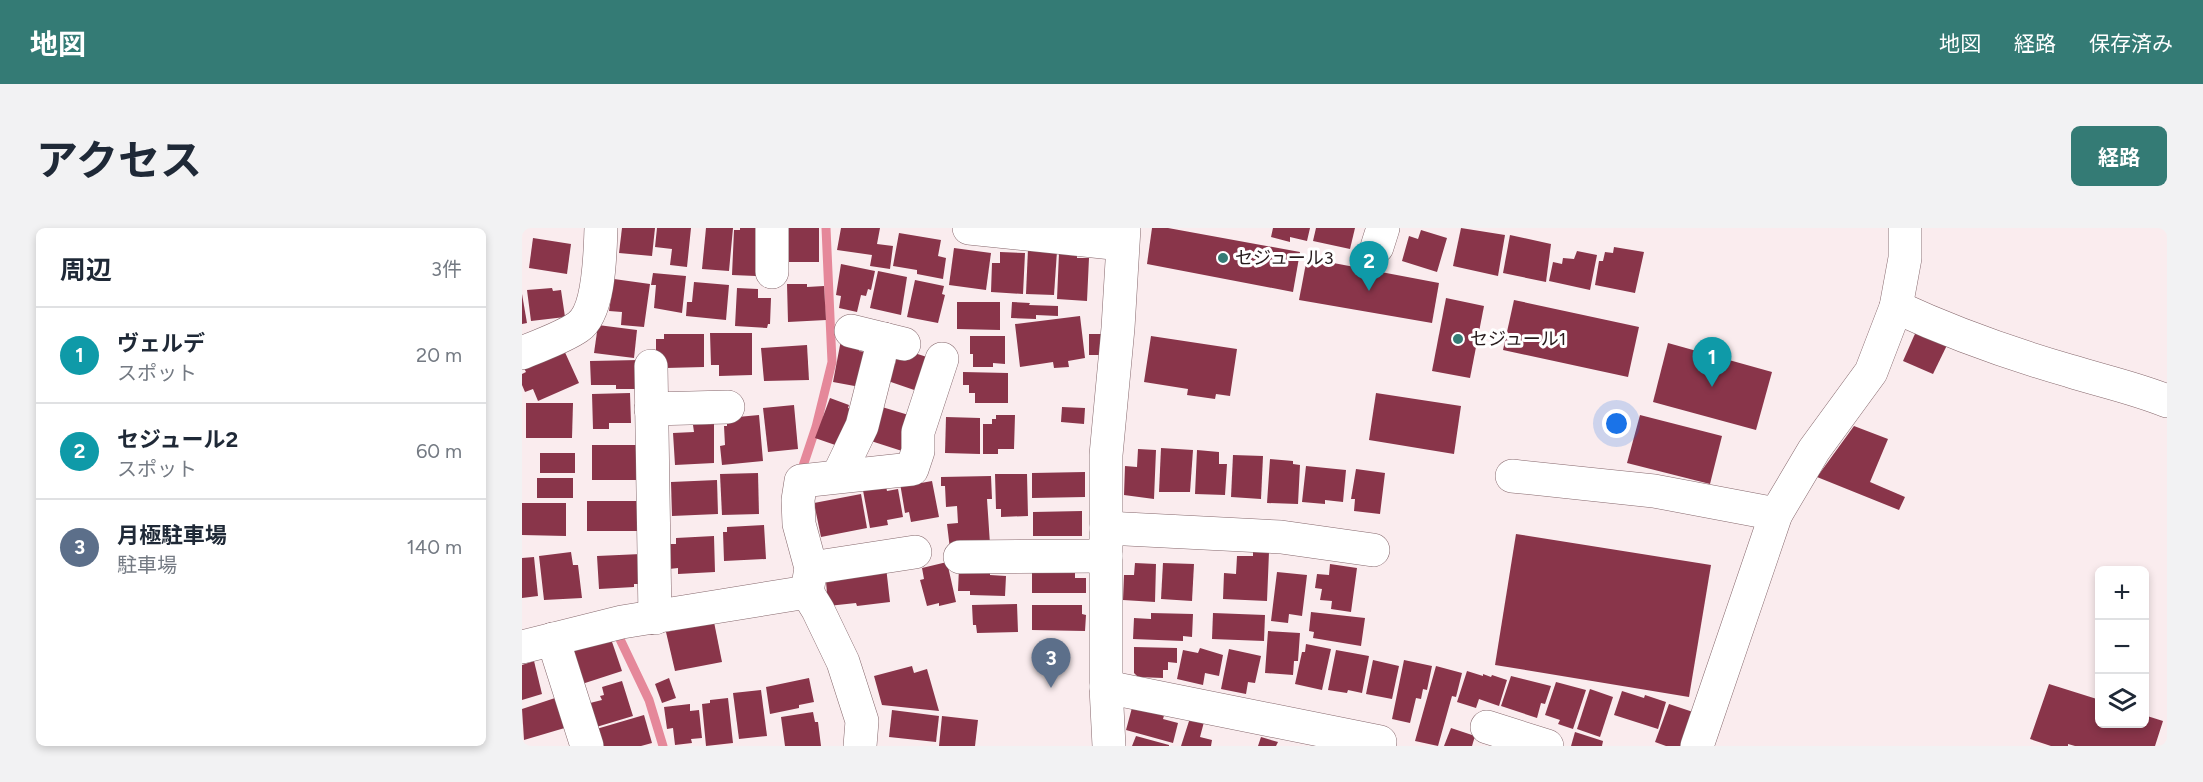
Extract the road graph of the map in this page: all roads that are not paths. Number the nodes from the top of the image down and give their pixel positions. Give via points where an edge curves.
1 (601, 228) edge
2 (772, 228) edge
3 (969, 228) edge
4 (1905, 228) edge
5 (1123, 236) edge
6 (772, 272) dead end
7 (1896, 307) junction
8 (851, 331) dead end
9 (522, 353) edge
10 (942, 359) dead end
11 (651, 366) dead end
12 (2167, 401) edge
13 (728, 407) dead end
14 (651, 409) junction
15 (838, 476) junction
16 (1512, 476) dead end
17 (1776, 514) junction
18 (1106, 542) junction
19 (1373, 550) dead end
20 (915, 552) dead end
21 (960, 557) dead end
22 (809, 580) junction
23 (655, 618) junction
24 (554, 639) junction
25 (522, 647) edge
26 (1106, 687) junction
27 (1487, 727) dead end
28 (1380, 742) dead end
29 (1531, 744) edge
30 (587, 746) edge
31 (860, 746) edge
32 (1109, 746) edge
33 (1697, 746) edge

1 - 9 street via 594,302 580,326
2 - 6 street
3 - 5 street
4 - 7 street via 1905,258
5 - 18 street via 1106,455
7 - 12 street via 1949,331
7 - 17 street via 1870,372 1814,450
8 - 15 street via 895,342
10 - 15 street via 918,432 918,451 912,469
11 - 14 street
13 - 14 street
14 - 23 street
15 - 22 street via 801,481 799,524
16 - 17 street via 1654,491
17 - 33 street
18 - 19 street via 1281,537
18 - 21 street
18 - 26 street
20 - 22 street
22 - 23 street
22 - 31 street via 862,721
23 - 24 street
24 - 25 street
24 - 30 street
26 - 28 street
26 - 32 street
27 - 29 street

